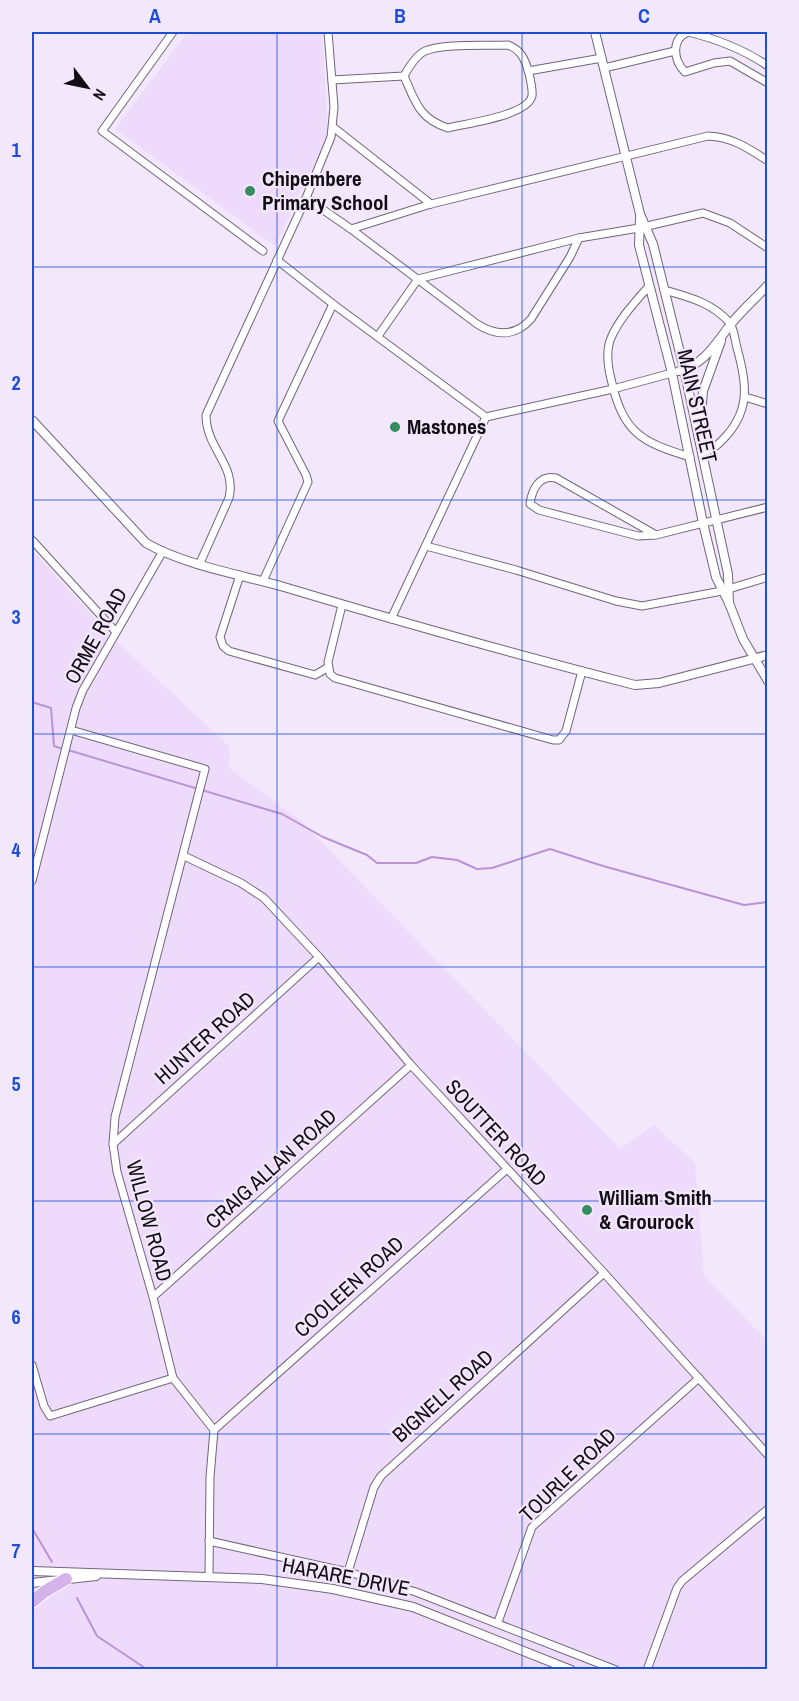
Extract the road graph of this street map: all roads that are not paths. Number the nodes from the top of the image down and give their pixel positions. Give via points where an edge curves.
1 (173, 32) edge
2 (328, 32) edge
3 (595, 32) edge
4 (675, 51) junction
5 (602, 58) junction
6 (768, 66) edge
7 (604, 68) junction
8 (528, 71) junction
9 (404, 76) junction
10 (332, 80) junction
11 (768, 83) edge
12 (333, 127) junction
13 (625, 157) junction
14 (768, 161) edge
15 (306, 198) junction
16 (431, 204) junction
17 (642, 227) junction
18 (351, 229) junction
19 (579, 238) junction
20 (768, 248) edge
21 (263, 252) dead end
22 (277, 260) junction
23 (418, 279) junction
24 (768, 285) edge
25 (649, 286) junction
26 (664, 290) junction
27 (333, 304) junction
28 (731, 324) junction
29 (723, 335) junction
30 (378, 336) junction
31 (684, 369) junction
32 (672, 373) junction
33 (613, 389) junction
34 (745, 397) junction
35 (768, 404) edge
36 (486, 417) junction
37 (32, 420) edge
38 (699, 435) junction
39 (702, 453) junction
40 (690, 457) junction
41 (768, 507) edge
42 (716, 520) junction
43 (703, 524) junction
44 (656, 535) junction
45 (32, 540) edge
46 (426, 546) junction
47 (163, 551) junction
48 (200, 563) junction
49 (240, 575) junction
50 (768, 577) edge
51 (263, 581) junction
52 (725, 589) junction
53 (342, 605) junction
54 (391, 619) junction
55 (116, 632) junction
56 (768, 655) edge
57 (754, 659) junction
58 (327, 668) junction
59 (582, 671) junction
60 (768, 681) edge
61 (71, 730) junction
62 (184, 856) junction
63 (33, 872) edge
64 (32, 881) edge
65 (319, 957) junction
66 (411, 1065) junction
67 (113, 1144) junction
68 (507, 1169) junction
69 (604, 1273) junction
70 (153, 1297) junction
71 (32, 1365) edge
72 (173, 1378) junction
73 (699, 1378) junction
74 (214, 1430) junction
75 (768, 1455) edge
76 (768, 1509) edge
77 (209, 1541) junction
78 (32, 1571) edge
79 (348, 1572) junction
80 (102, 1574) junction
81 (209, 1576) junction
82 (66, 1579) junction
83 (32, 1583) edge
84 (32, 1602) edge
85 (498, 1622) junction
86 (571, 1670) edge
87 (616, 1670) edge
88 (647, 1670) edge

1 - 21 street via 102,131
2 - 10 street
3 - 5 street, MAIN STREET
4 - 6 street via 680,36 688,32 716,39
4 - 7 street
4 - 11 street via 686,72 730,61
5 - 7 street, MAIN STREET
5 - 8 street
7 - 13 street, MAIN STREET
8 - 9 street via 524,57 508,45 424,51
8 - 9 street via 533,94 518,111 448,128 420,112
9 - 10 street
10 - 12 street
12 - 15 street
12 - 16 street
13 - 14 street via 708,136 736,141
13 - 16 street
13 - 17 street, MAIN STREET
15 - 18 street
15 - 22 street
16 - 18 street
17 - 19 street
17 - 20 street via 703,213 730,223
17 - 25 street, MAIN STREET via 639,245
17 - 26 street, MAIN STREET via 653,244
18 - 23 street
19 - 23 street
19 - 23 street via 531,319 515,332 487,330
22 - 27 street
22 - 48 street via 206,415 208,436 229,473 231,489
23 - 30 street
24 - 28 street
25 - 32 street, MAIN STREET
25 - 33 street via 609,340 608,369
26 - 28 street via 704,302
26 - 31 street, MAIN STREET
27 - 30 street
27 - 51 street via 278,421 308,482
28 - 29 street
28 - 34 street
29 - 31 street via 701,360
29 - 38 street via 703,391
30 - 36 street
31 - 32 street
31 - 38 street, MAIN STREET
32 - 33 street
32 - 40 street, MAIN STREET
33 - 36 street
33 - 40 street via 620,410 638,435 657,447
34 - 35 street
34 - 39 street via 743,411 733,428 715,448
36 - 46 street
37 - 47 street via 137,534
38 - 39 street, MAIN STREET
39 - 42 street, MAIN STREET
40 - 43 street, MAIN STREET
41 - 42 street
42 - 43 street
42 - 52 street, MAIN STREET via 728,574
43 - 44 street
43 - 52 street, MAIN STREET via 716,577
44 - 44 street via 556,478 542,479 531,495 530,504 539,510 638,536
45 - 55 street
46 - 52 street via 642,606
46 - 54 street
47 - 48 street
47 - 55 street, ORME ROAD
48 - 49 street
49 - 51 street
49 - 58 street via 220,637 223,646 315,675
50 - 52 street
51 - 53 street
52 - 57 street, MAIN STREET via 742,639
53 - 54 street
53 - 58 street
54 - 59 street
55 - 61 street, ORME ROAD via 83,690
56 - 57 street
57 - 59 street via 647,685
57 - 60 street, MAIN STREET
58 - 59 street via 341,680 553,740 559,740 566,731
61 - 62 street, WILLOW ROAD via 205,769
61 - 63 street, ORME ROAD
62 - 65 street, SOUTTER ROAD via 254,890
62 - 67 street, WILLOW ROAD via 115,1117
63 - 64 street
65 - 66 street, SOUTTER ROAD
65 - 67 street, HUNTER ROAD
66 - 68 street, SOUTTER ROAD
66 - 70 street, CRAIG ALLAN ROAD
67 - 70 street, WILLOW ROAD via 117,1172
68 - 69 street, SOUTTER ROAD
68 - 74 street, COOLEEN ROAD
69 - 73 street, SOUTTER ROAD
69 - 79 street, BIGNELL ROAD via 381,1476 374,1487
70 - 72 street, WILLOW ROAD
71 - 72 street via 50,1416
72 - 74 street, WILLOW ROAD
73 - 75 street, SOUTTER ROAD
73 - 85 street, TOURLE ROAD via 532,1527
74 - 77 street
76 - 88 street via 682,1581
77 - 79 street
77 - 81 street
78 - 80 street, HARARE DRIVE
79 - 85 street
80 - 81 street, HARARE DRIVE
80 - 82 street, HARARE DRIVE
81 - 86 street, HARARE DRIVE via 333,1589 413,1607
82 - 83 street, HARARE DRIVE
82 - 84 highway
85 - 87 street

